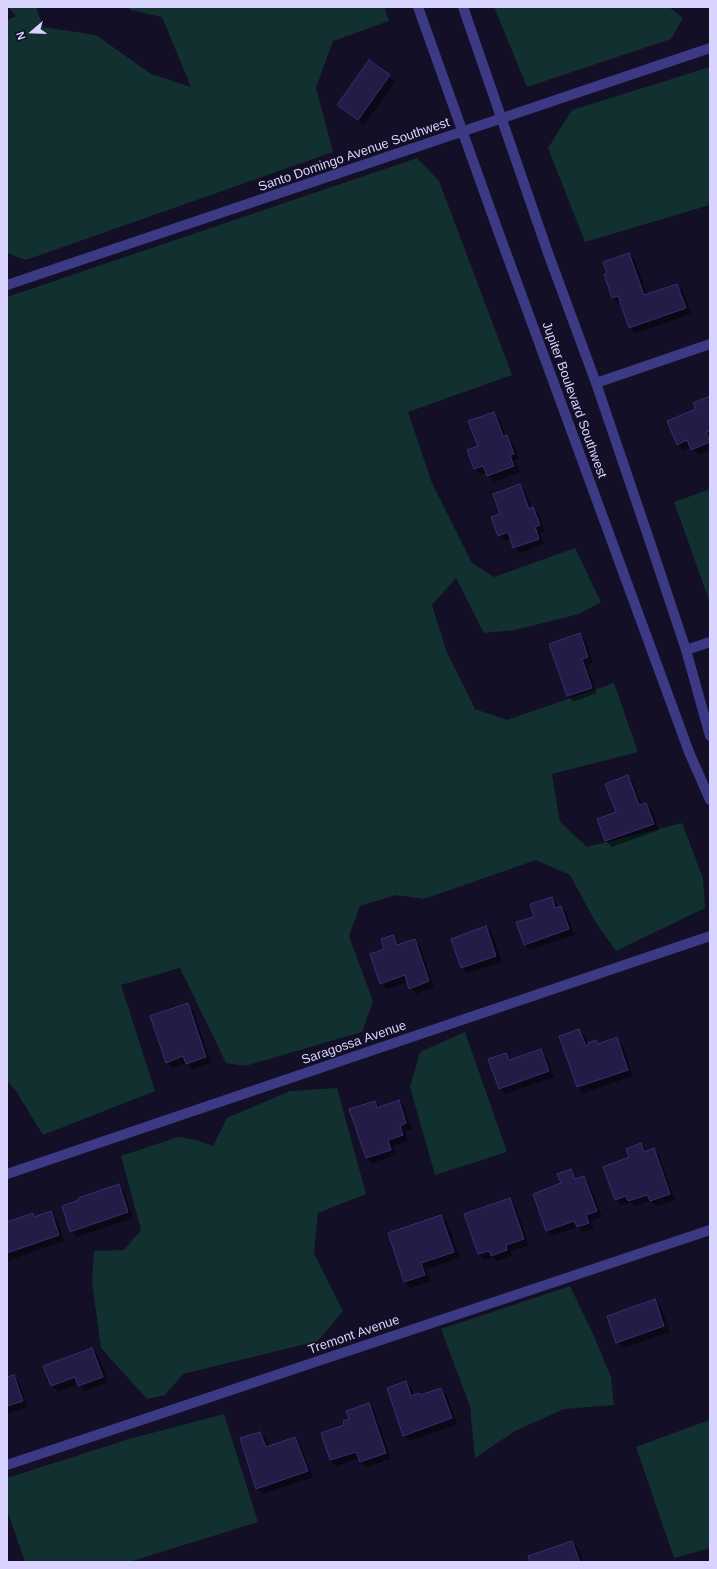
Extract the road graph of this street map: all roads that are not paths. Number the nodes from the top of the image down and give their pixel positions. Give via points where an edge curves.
1 (418, 7) edge
2 (462, 7) edge
3 (710, 48) edge
4 (501, 119) junction
5 (462, 132) junction
6 (7, 285) edge
7 (710, 344) edge
8 (596, 383) junction
9 (710, 642) edge
10 (686, 650) junction
11 (710, 736) edge
12 (710, 800) edge
13 (710, 936) edge
14 (7, 1174) edge
15 (710, 1230) edge
16 (7, 1465) edge

1 - 5 street, Jupiter Boulevard Southwest
2 - 4 street, Jupiter Boulevard Southwest
3 - 4 street, Santo Domingo Avenue Southwest
4 - 5 street, Santo Domingo Avenue Southwest
4 - 8 street, Jupiter Boulevard Southwest
5 - 6 street, Santo Domingo Avenue Southwest
5 - 12 street, Jupiter Boulevard Southwest via 689,752
7 - 8 street
8 - 10 street, Jupiter Boulevard Southwest
9 - 10 street
10 - 11 street, Jupiter Boulevard Southwest
13 - 14 street, Saragossa Avenue
15 - 16 street, Tremont Avenue

